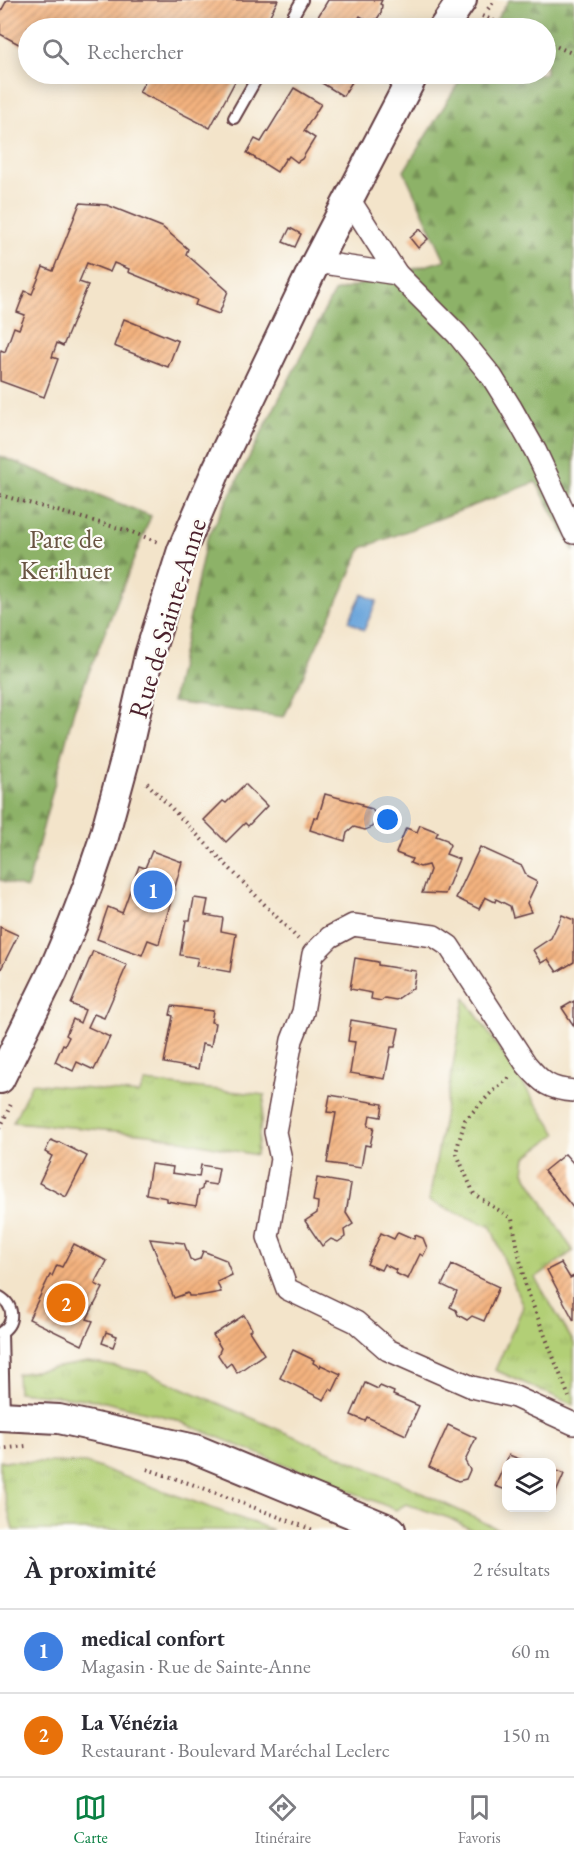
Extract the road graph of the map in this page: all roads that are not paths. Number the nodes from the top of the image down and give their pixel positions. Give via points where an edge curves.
1 (302, 0) edge
2 (458, 1) edge
3 (292, 18) edge
4 (449, 18) edge
5 (254, 84) edge
6 (409, 84) edge
7 (234, 118) dead end
8 (349, 199) junction
9 (316, 262) junction
10 (397, 274) junction
11 (574, 533) edge
12 (7, 1089) edge
13 (574, 1091) edge
14 (0, 1297) edge
15 (1, 1333) edge
16 (2, 1416) edge
17 (574, 1424) edge
18 (391, 1530) edge

1 - 3 lane
2 - 4 street
5 - 7 lane
6 - 8 street, Rue de Sainte-Anne
8 - 9 street, Rue de Sainte-Anne
8 - 10 street
9 - 10 street
9 - 12 street, Rue de Sainte-Anne via 182,550 149,655 125,760 95,864
10 - 11 street via 457,334 492,377 536,452
13 - 17 street via 554,1088 540,1080 526,1064 448,946 434,936 353,926 330,937 313,954 275,1132 281,1159 268,1237 287,1289 356,1322 388,1350 472,1387 515,1397
14 - 15 lane via 8,1303 12,1316
15 - 16 lane
16 - 18 street via 58,1419 195,1449

